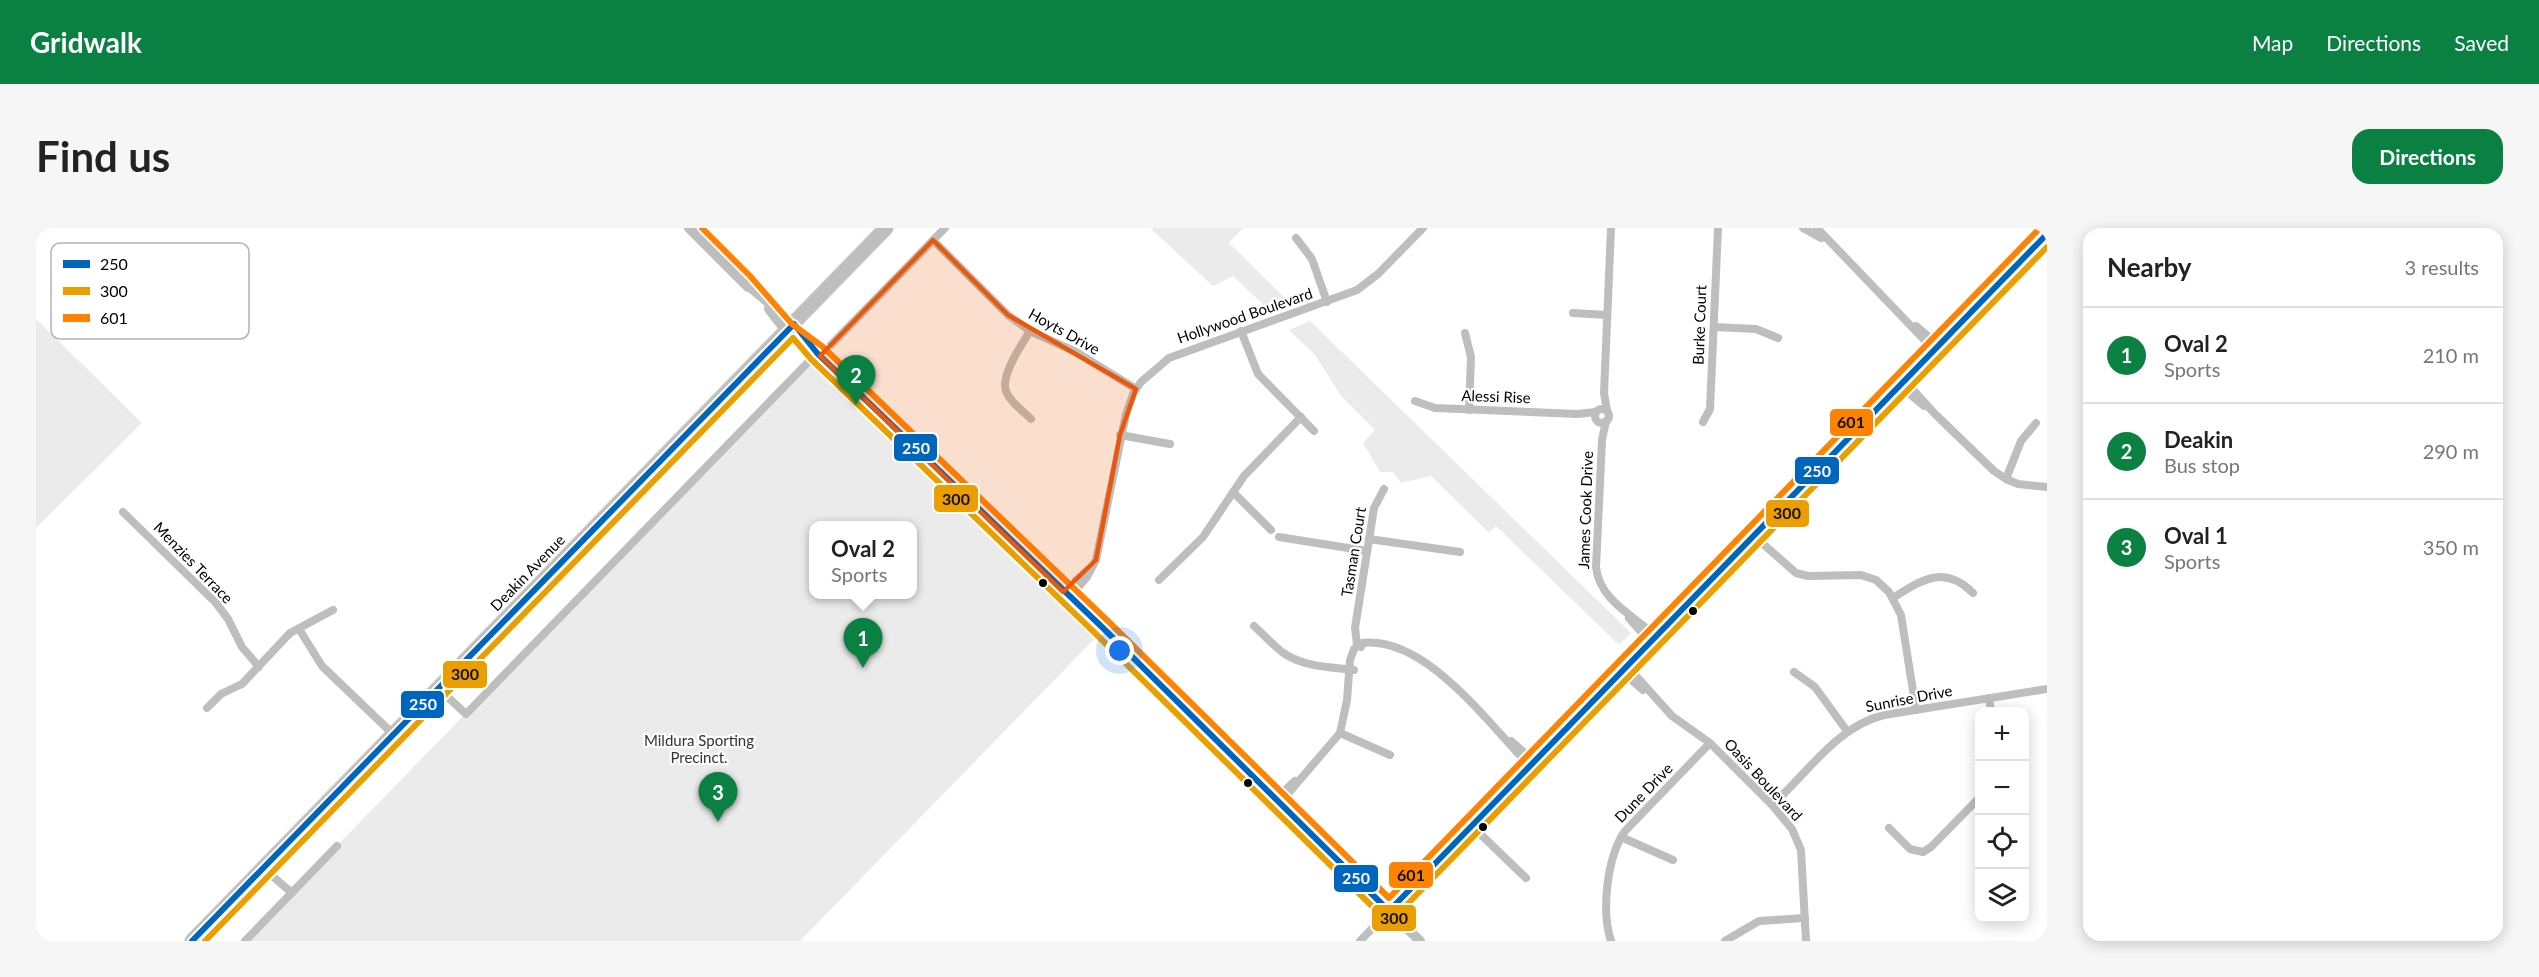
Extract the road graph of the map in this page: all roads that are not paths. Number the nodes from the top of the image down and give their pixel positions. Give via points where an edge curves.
1 (689, 228) edge
2 (886, 228) edge
3 (945, 228) edge
4 (1423, 228) edge
5 (1611, 228) edge
6 (1718, 228) edge
7 (1803, 228) edge
8 (1816, 228) edge
9 (2047, 234) edge
10 (1296, 238) dead end
11 (933, 240) junction
12 (1829, 243) junction
13 (1327, 302) junction
14 (1573, 314) dead end
15 (1607, 315) junction
16 (790, 327) junction
17 (1714, 327) junction
18 (1030, 331) junction
19 (1242, 331) junction
20 (1465, 333) dead end
21 (1778, 338) dead end
22 (1937, 347) junction
23 (819, 354) junction
24 (1902, 383) junction
25 (1136, 389) junction
26 (1415, 401) dead end
27 (1469, 410) junction
28 (1600, 416) junction
29 (1301, 417) junction
30 (1031, 419) dead end
31 (1703, 422) dead end
32 (2036, 423) dead end
33 (1314, 431) dead end
34 (1120, 435) junction
35 (1170, 444) dead end
36 (2006, 479) junction
37 (2047, 487) edge
38 (1384, 489) dead end
39 (1233, 492) junction
40 (123, 512) dead end
41 (1271, 530) dead end
42 (1754, 536) junction
43 (1279, 537) dead end
44 (1369, 539) junction
45 (1367, 550) junction
46 (1460, 552) dead end
47 (1159, 580) dead end
48 (1973, 593) dead end
49 (1066, 594) junction
50 (1893, 598) junction
51 (333, 610) dead end
52 (1254, 626) dead end
53 (299, 629) junction
54 (1653, 639) junction
55 (1361, 645) junction
56 (259, 667) junction
57 (1624, 669) junction
58 (1351, 670) junction
59 (1794, 672) dead end
60 (438, 688) junction
61 (2047, 689) edge
62 (1989, 698) junction
63 (1990, 707) edge
64 (207, 708) dead end
65 (1916, 710) junction
66 (1847, 731) junction
67 (1340, 733) junction
68 (393, 734) junction
69 (1710, 743) junction
70 (1390, 755) dead end
71 (1533, 764) junction
72 (1278, 801) junction
73 (1975, 802) edge
74 (1773, 805) junction
75 (1472, 826) junction
76 (1889, 828) dead end
77 (1621, 837) junction
78 (337, 846) dead end
79 (1673, 860) dead end
80 (263, 868) junction
81 (1526, 878) dead end
82 (292, 894) junction
83 (1389, 911) junction
84 (1805, 918) junction
85 (1725, 940) edge
86 (192, 941) edge
87 (245, 941) edge
88 (1360, 941) edge
89 (1420, 941) edge
90 (1611, 941) edge
91 (1806, 941) edge

1 - 16 street
2 - 16 highway, Deakin Avenue
3 - 11 street
4 - 13 street, Hollywood Boulevard via 1368,283
5 - 15 street, James Cook Drive
6 - 17 street, Burke Court
7 - 12 street
8 - 12 street
9 - 22 street
10 - 13 street via 1312,259
11 - 18 street, Hoyts Drive via 1008,315
11 - 23 street
12 - 22 street
13 - 19 street, Hollywood Boulevard
14 - 15 street
15 - 28 street, James Cook Drive
16 - 23 street
16 - 60 highway, Deakin Avenue
17 - 21 street via 1756,329
17 - 31 street, Burke Court via 1710,409
18 - 25 street, Hoyts Drive via 1076,352
18 - 30 street via 1007,373 1005,385 1010,398
19 - 25 street, Hollywood Boulevard via 1169,358
19 - 29 street via 1258,374
20 - 27 street via 1471,357
22 - 24 street
23 - 49 street
23 - 60 street via 466,714
24 - 36 street
24 - 42 street
25 - 34 street, Hollywood Boulevard
26 - 27 street, Alessi Rise via 1435,408
27 - 28 street, Alessi Rise
28 - 54 street, James Cook Drive via 1597,574 1604,592
29 - 33 street
29 - 39 street
32 - 36 street via 2021,441
34 - 35 street
34 - 49 street, Hollywood Boulevard via 1098,554 1094,565
36 - 37 street
38 - 44 street, Tasman Court via 1374,508
39 - 41 street
39 - 47 street via 1203,537
40 - 56 street, Menzies Terrace via 216,603
42 - 50 street via 1796,573 1861,575 1882,585
42 - 54 street
43 - 45 street
44 - 45 street, Tasman Court
44 - 46 street
45 - 55 street, Tasman Court via 1355,632
48 - 50 street via 1962,584 1935,577 1924,579
49 - 72 street
50 - 65 street via 1900,615
51 - 53 street
52 - 58 street via 1292,659
53 - 56 street via 290,633
53 - 68 street via 322,666
54 - 57 street
55 - 58 street, Tasman Court
55 - 71 street via 1373,642 1398,648 1432,666
56 - 64 street
57 - 69 street, Oasis Boulevard via 1678,721
57 - 71 street
58 - 67 street, Tasman Court
59 - 66 street via 1815,687
60 - 68 highway, Deakin Avenue
61 - 62 street, Sunrise Drive
62 - 63 street
62 - 65 street, Sunrise Drive
65 - 66 street, Sunrise Drive via 1873,718
66 - 74 street, Sunrise Drive
67 - 70 street
67 - 72 street, Tasman Court
68 - 80 highway, Deakin Avenue
69 - 74 street, Oasis Boulevard
69 - 77 street, Dune Drive
71 - 75 street
72 - 83 street
73 - 76 street via 1923,852 1910,849
74 - 84 street, Oasis Boulevard via 1799,842
75 - 81 street
75 - 83 street
77 - 79 street
77 - 90 street, Dune Drive via 1614,853 1606,902
78 - 82 street
80 - 82 street
80 - 86 highway, Deakin Avenue
82 - 87 street
83 - 88 street
83 - 89 street
84 - 85 street via 1759,921
84 - 91 street, Oasis Boulevard

